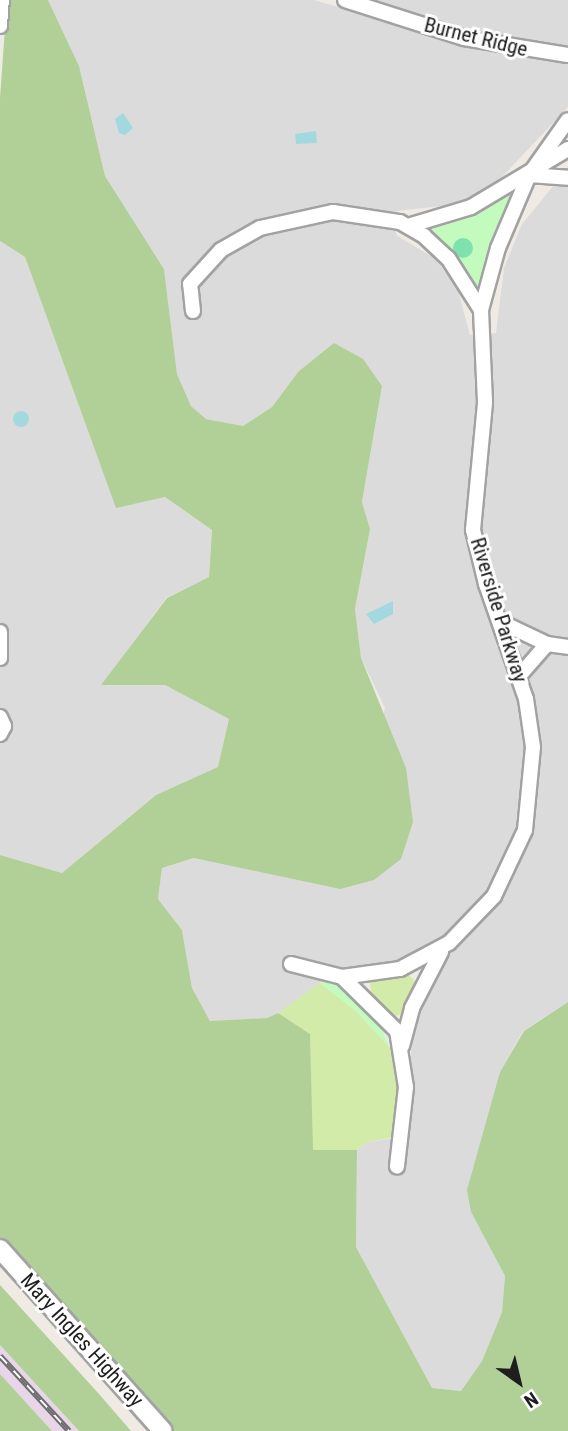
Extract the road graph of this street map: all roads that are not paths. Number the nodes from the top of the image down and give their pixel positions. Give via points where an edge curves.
1 (2, 0) edge
2 (345, 0) edge
3 (0, 26) edge
4 (568, 55) edge
5 (568, 120) edge
6 (568, 149) edge
7 (529, 175) junction
8 (568, 178) edge
9 (408, 226) junction
10 (481, 310) junction
11 (193, 311) dead end
12 (503, 623) junction
13 (0, 632) edge
14 (547, 644) junction
15 (568, 647) edge
16 (0, 657) edge
17 (520, 675) junction
18 (0, 717) edge
19 (0, 734) edge
20 (449, 943) junction
21 (291, 964) dead end
22 (342, 977) junction
23 (402, 1046) junction
24 (397, 1166) dead end
25 (0, 1249) edge
26 (163, 1431) edge

1 - 3 street
2 - 4 street, Burnet Ridge via 464,38
5 - 7 street, Riverside Parkway
6 - 7 street
7 - 8 street
7 - 9 street via 471,208
7 - 10 street, Riverside Parkway via 498,248
9 - 10 street via 447,258
9 - 11 street via 377,217 322,212 260,228 220,250 197,275 190,284
10 - 12 street, Riverside Parkway via 485,402 473,530 486,584
12 - 14 street
12 - 17 street, Riverside Parkway
13 - 16 street
14 - 15 street
14 - 17 street
17 - 20 street, Riverside Parkway via 533,747 525,830 494,896
18 - 19 street via 4,726
20 - 22 street, Riverside Parkway via 400,969
20 - 23 street, Riverside Parkway via 422,985
21 - 22 street, Riverside Parkway
22 - 23 street, Riverside Parkway via 377,1007 397,1031
23 - 24 street, Riverside Parkway via 405,1104
25 - 26 street, Mary Ingles Highway

